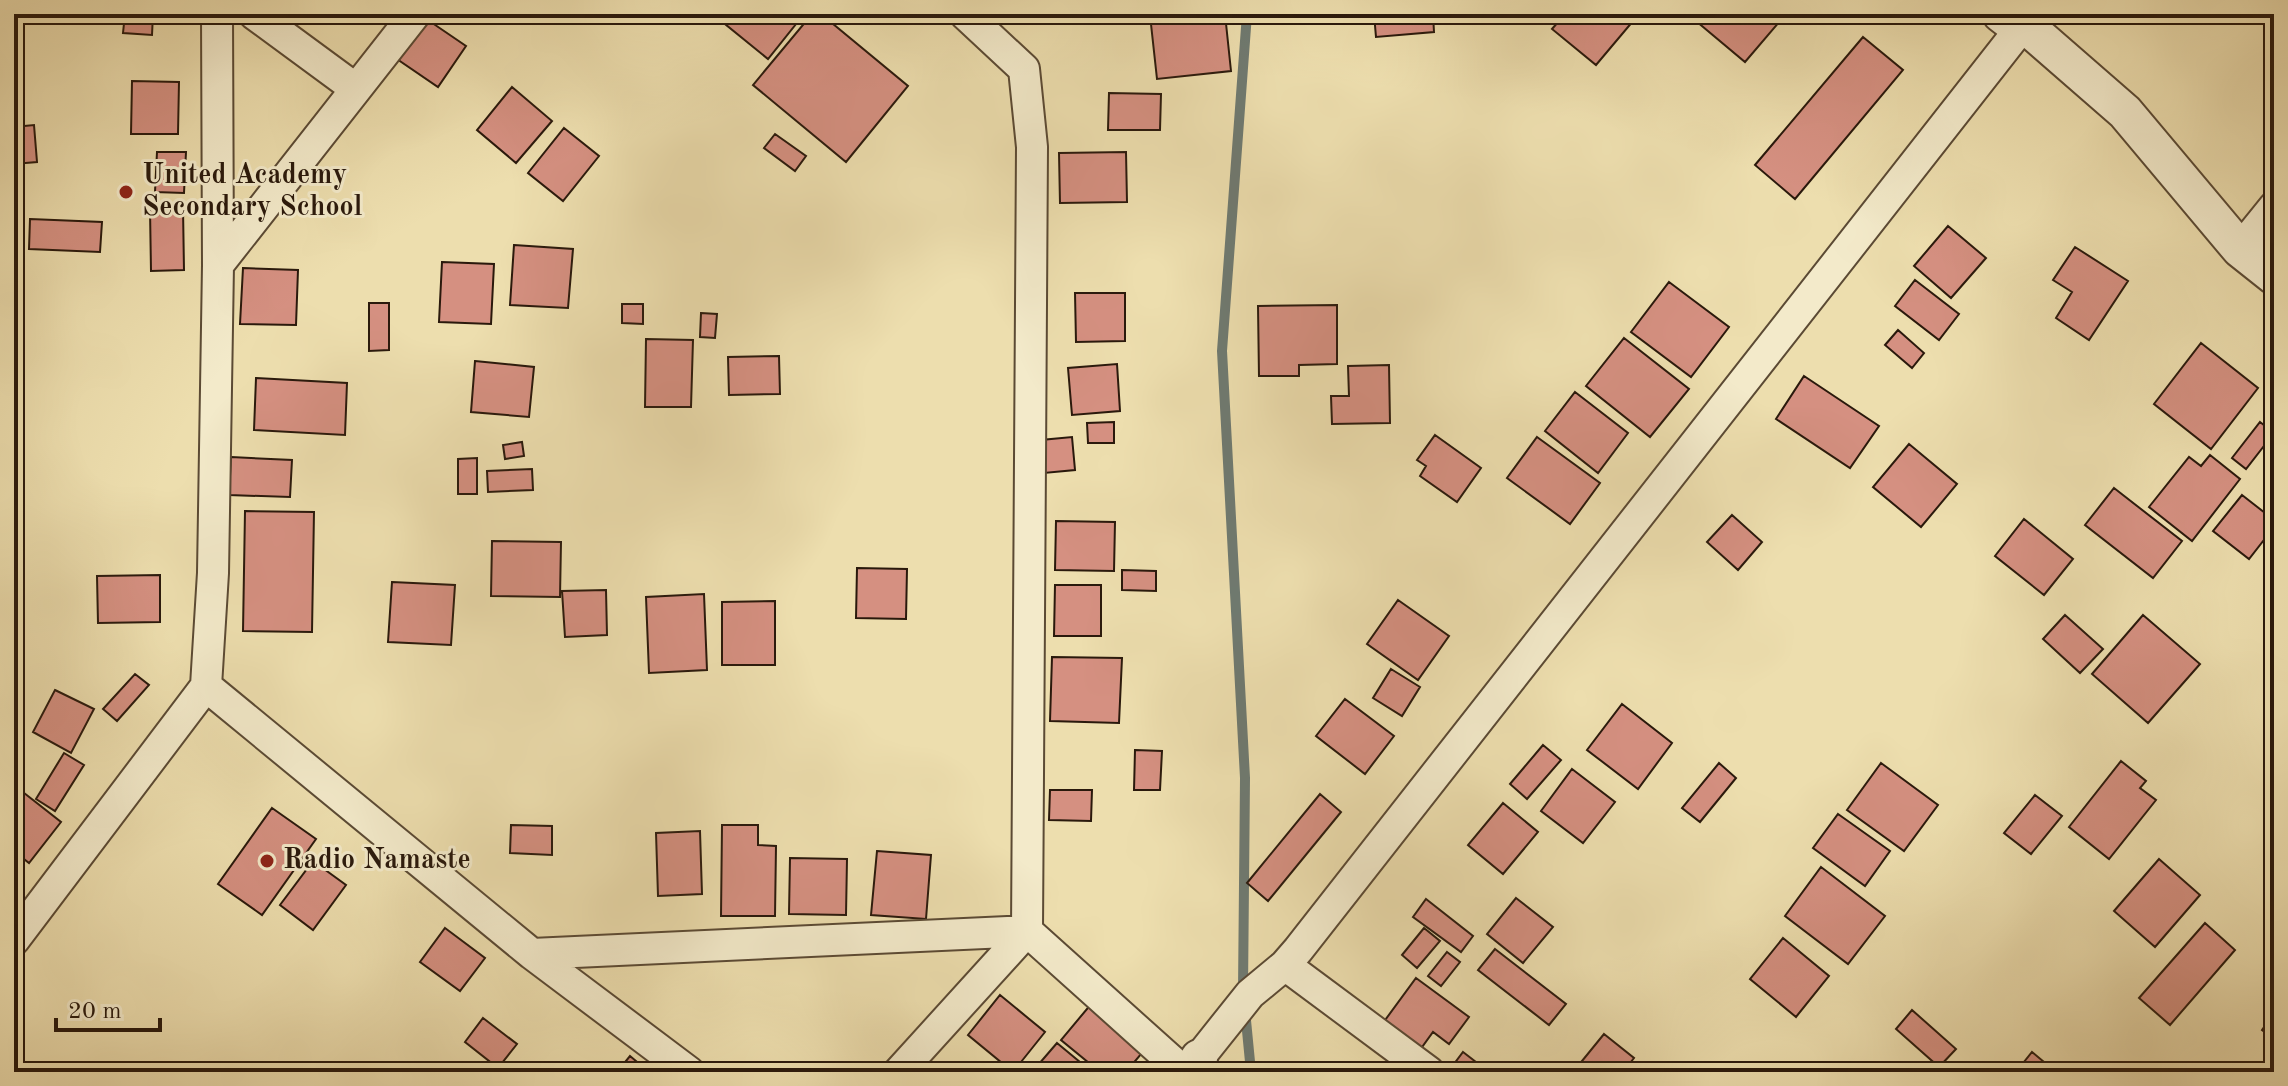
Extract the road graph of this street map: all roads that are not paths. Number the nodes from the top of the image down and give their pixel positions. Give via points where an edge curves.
1 (217, 14) edge
2 (254, 14) edge
3 (415, 14) edge
4 (965, 14) edge
5 (2015, 19) edge
6 (356, 89) junction
7 (2274, 207) edge
8 (2240, 249) junction
9 (218, 265) junction
10 (2274, 276) edge
11 (206, 686) junction
12 (1027, 931) junction
13 (14, 940) edge
14 (532, 954) junction
15 (1285, 965) junction
16 (1192, 1067) edge
17 (689, 1072) edge
18 (899, 1072) edge
19 (1429, 1072) edge

1 - 9 street
2 - 6 street
3 - 6 street
4 - 12 street via 1024,69 1032,147
5 - 8 street via 2125,112
5 - 15 street
6 - 9 street
7 - 8 street
8 - 10 street
9 - 11 street
11 - 13 street
11 - 14 street
12 - 14 street
12 - 16 street
12 - 18 street
14 - 17 street
15 - 16 street via 1250,994
15 - 19 street

